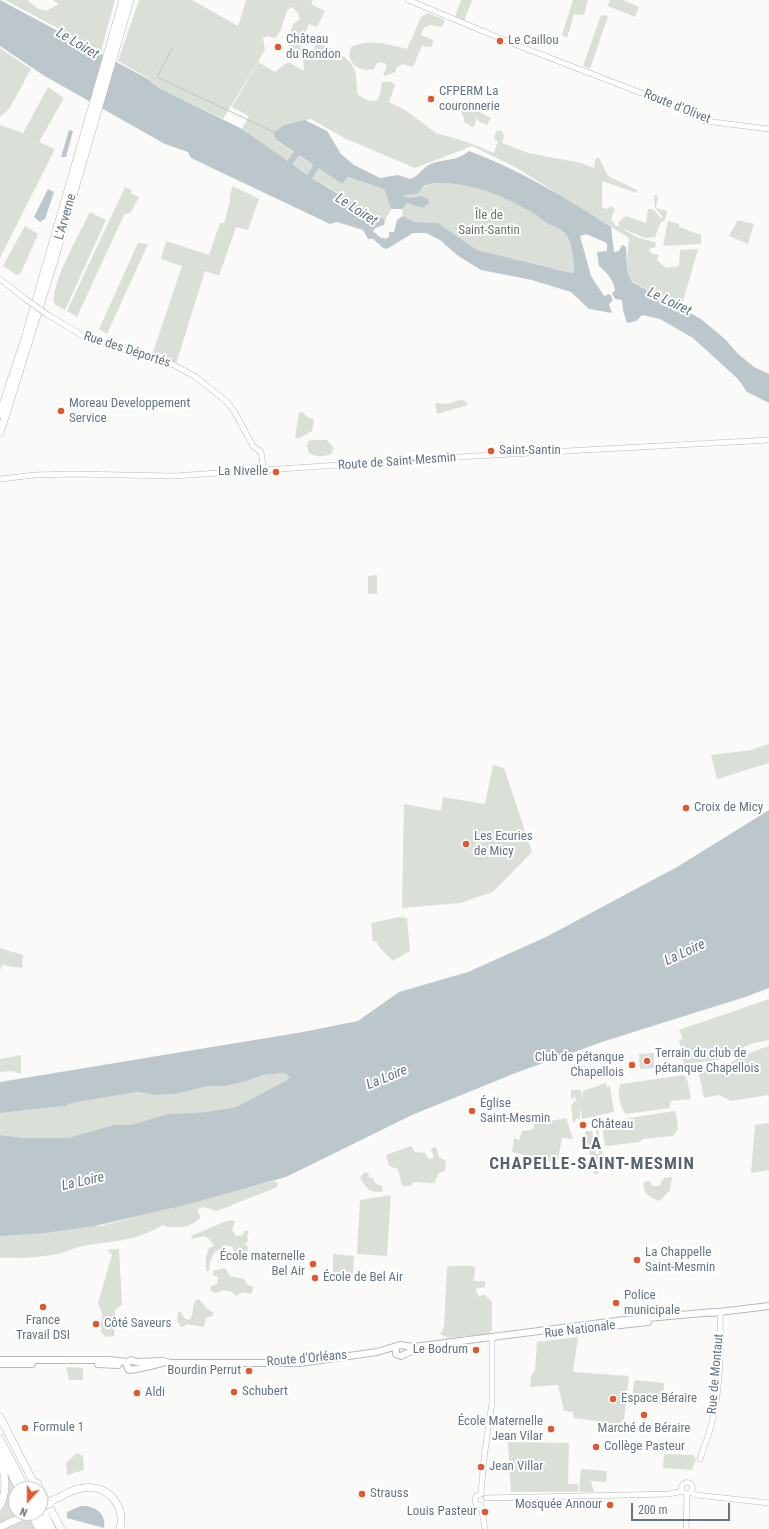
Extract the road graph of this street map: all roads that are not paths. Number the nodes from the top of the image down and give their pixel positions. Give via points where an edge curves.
1 (123, 0) edge
2 (130, 0) edge
3 (408, 0) edge
4 (113, 46) junction
5 (91, 118) junction
6 (769, 129) edge
7 (0, 279) edge
8 (0, 414) edge
9 (0, 434) edge
10 (768, 440) edge
11 (264, 470) junction
12 (0, 479) edge
13 (769, 1306) edge
14 (717, 1312) junction
15 (492, 1339) junction
16 (398, 1349) junction
17 (0, 1360) edge
18 (0, 1364) edge
19 (128, 1365) junction
20 (0, 1417) edge
21 (0, 1424) edge
22 (0, 1439) edge
23 (0, 1451) edge
24 (0, 1458) edge
25 (700, 1459) dead end
26 (27, 1470) junction
27 (15, 1481) edge
28 (22, 1481) edge
29 (29, 1481) edge
30 (33, 1481) edge
31 (686, 1492) junction
32 (481, 1494) junction
33 (486, 1498) junction
34 (48, 1503) edge
35 (769, 1503) edge
36 (481, 1505) junction
37 (0, 1506) edge
38 (48, 1512) edge
39 (11, 1521) edge
40 (0, 1526) edge
41 (56, 1529) edge
42 (61, 1529) edge
43 (119, 1529) edge
44 (485, 1529) edge
45 (686, 1529) edge

1 - 4 highway, L'Arverne
2 - 4 highway, L'Arverne
3 - 6 main road, Route d'Olivet via 680,108 708,122
4 - 5 highway, L'Arverne
5 - 8 highway, L'Arverne
5 - 9 highway, L'Arverne via 54,262
7 - 11 main road, Rue des Déportés, bridge via 48,315 85,337 164,360 207,384 234,411 253,446 261,452
10 - 11 main road, Route de Saint-Mesmin
11 - 12 main road, Route de Saint-Mesmin via 174,476 74,474
13 - 14 main road, Rue Nationale
14 - 15 main road, Rue Nationale
14 - 25 main road, Rue de Montaut via 719,1368 716,1404
15 - 16 main road, Route d'Orléans
15 - 16 main road via 413,1350 401,1356
15 - 32 main road via 492,1402
16 - 19 main road, Route d'Orléans via 300,1363 163,1360 136,1365 131,1370
17 - 19 main road via 108,1360
18 - 19 main road
20 - 26 highway
21 - 29 highway
22 - 28 highway
23 - 27 highway
24 - 37 highway via 5,1483
26 - 30 highway
26 - 42 highway via 30,1470
31 - 33 main road
31 - 35 main road
31 - 45 main road
32 - 33 main road
32 - 36 main road via 476,1496 475,1500 476,1504
33 - 36 main road
34 - 43 highway, bridge via 84,1490 100,1492 115,1505 119,1516
36 - 44 main road
38 - 41 highway
39 - 40 highway

